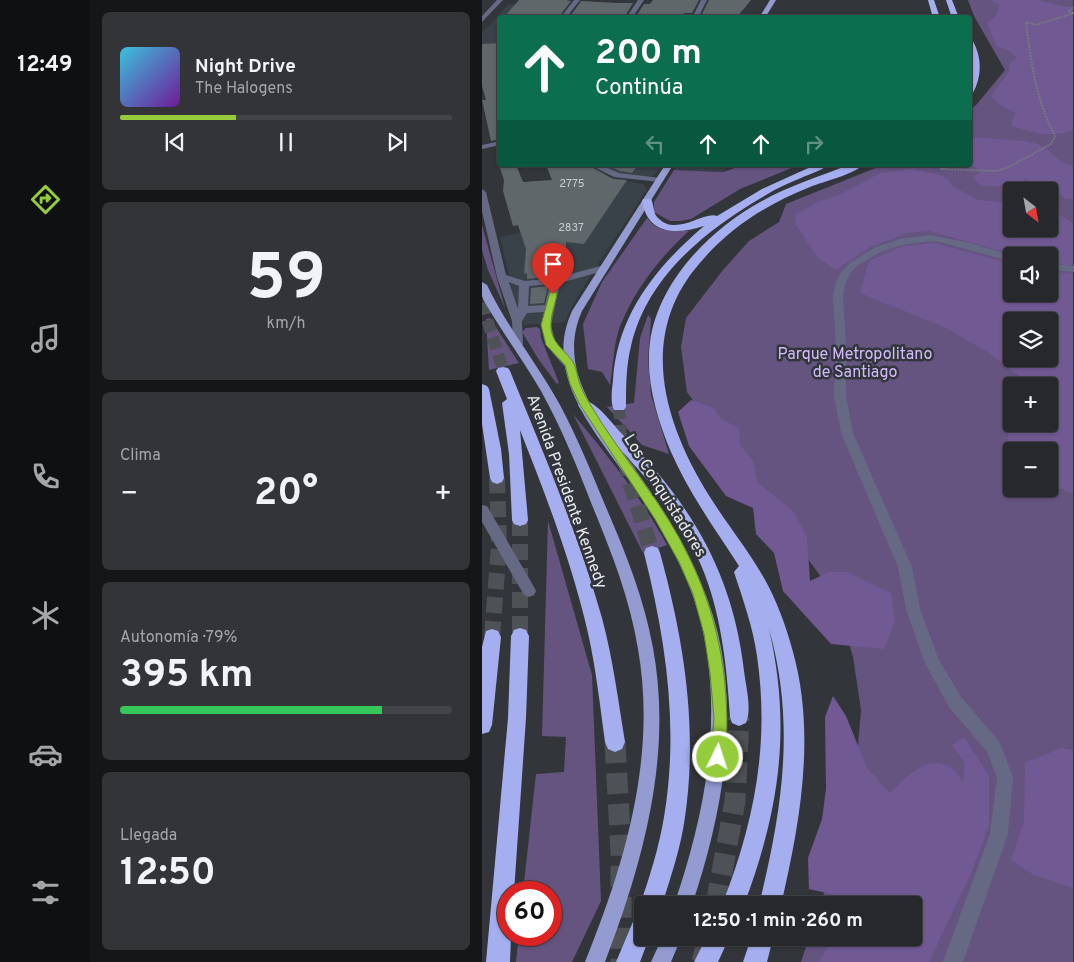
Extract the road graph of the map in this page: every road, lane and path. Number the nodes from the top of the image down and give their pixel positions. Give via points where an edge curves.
1 (500, 0) edge
2 (578, 0) edge
3 (641, 0) edge
4 (704, 0) edge
5 (773, 0) edge
6 (931, 0) edge
7 (949, 0) edge
8 (1074, 7) edge
9 (1074, 13) edge
10 (566, 15) edge
11 (631, 15) edge
12 (696, 15) edge
13 (764, 15) edge
14 (936, 15) edge
15 (955, 15) edge
16 (483, 17) edge
17 (972, 51) edge
18 (972, 83) edge
19 (497, 144) edge
20 (482, 147) edge
21 (599, 167) edge
22 (668, 167) edge
23 (819, 167) edge
24 (853, 167) edge
25 (948, 167) edge
26 (660, 180) junction
27 (482, 192) edge
28 (756, 195) junction
29 (647, 201) junction
30 (1003, 256) edge
31 (604, 268) junction
32 (1058, 268) edge
33 (1074, 269) edge
34 (502, 277) junction
35 (556, 281) junction
36 (524, 284) junction
37 (482, 285) edge
38 (550, 308) junction
39 (523, 310) junction
40 (517, 321) junction
41 (518, 345) junction
42 (569, 364) junction
43 (482, 389) edge
44 (585, 405) junction
45 (619, 407) tunnel mouth
46 (497, 478) tunnel mouth
47 (482, 510) edge
48 (520, 520) tunnel mouth
49 (720, 526) junction
50 (652, 553) tunnel mouth
51 (530, 591) dead end
52 (520, 636) tunnel mouth
53 (492, 637) tunnel mouth
54 (739, 717) tunnel mouth
55 (482, 725) edge
56 (615, 742) tunnel mouth
57 (654, 896) edge
58 (687, 896) edge
59 (736, 896) edge
60 (772, 896) edge
61 (634, 946) edge
62 (668, 946) edge
63 (714, 946) edge
64 (760, 946) edge
65 (498, 962) edge
66 (595, 962) edge
67 (628, 962) edge
68 (661, 962) edge
69 (706, 962) edge
70 (755, 962) edge
71 (953, 962) edge

1 - 16 street
2 - 10 street
3 - 11 street
4 - 12 street
5 - 13 main road
6 - 14 highway
7 - 15 highway
8 - 9 path via 1068,11
9 - 25 path via 1036,25 1026,22 1043,113 1055,136 1051,144 1018,163 996,171 941,169
17 - 18 highway via 976,66
19 - 20 street
21 - 26 street via 617,175
22 - 26 main road, Los Conquistadores
23 - 28 highway
24 - 49 highway via 786,193 736,222 695,261 658,326 655,348 662,401 685,468
26 - 29 main road, Los Conquistadores
27 - 34 street
28 - 29 highway via 704,222 681,228 667,227 653,220
28 - 45 highway via 694,240 647,296 628,334 619,375
29 - 31 main road, Los Conquistadores
30 - 71 street via 940,239 900,242 877,250 854,264 840,284 838,297 840,396 846,433 905,567 913,609 932,661 956,702 994,747 1005,776 999,834
31 - 35 street
31 - 42 main road, Los Conquistadores via 573,319 568,341
32 - 33 street
34 - 36 street
34 - 40 street
35 - 36 street
35 - 38 street
36 - 39 street
37 - 41 main road
38 - 39 street
38 - 42 street via 546,325 551,345
39 - 40 street
40 - 41 street
41 - 66 main road via 564,424 618,549 632,588 649,672 652,730 642,812 625,881
42 - 44 main road, Los Conquistadores
43 - 46 highway
44 - 54 highway via 630,450 666,494 703,550 727,620 734,655
44 - 58 main road, Los Conquistadores via 681,554 699,594 711,634 721,718 718,757 703,841
47 - 51 street
48 - 56 highway, Avenida Presidente Kennedy via 514,430 503,370 583,583 604,662
49 - 59 highway via 737,559 761,625 774,715 772,749 759,826
49 - 60 highway via 769,604 784,648 795,712 794,786
50 - 57 highway via 671,626 678,670 681,738 675,814
52 - 65 highway via 517,718
53 - 55 highway
61 - 67 highway
62 - 68 main road
63 - 69 highway
64 - 70 highway

